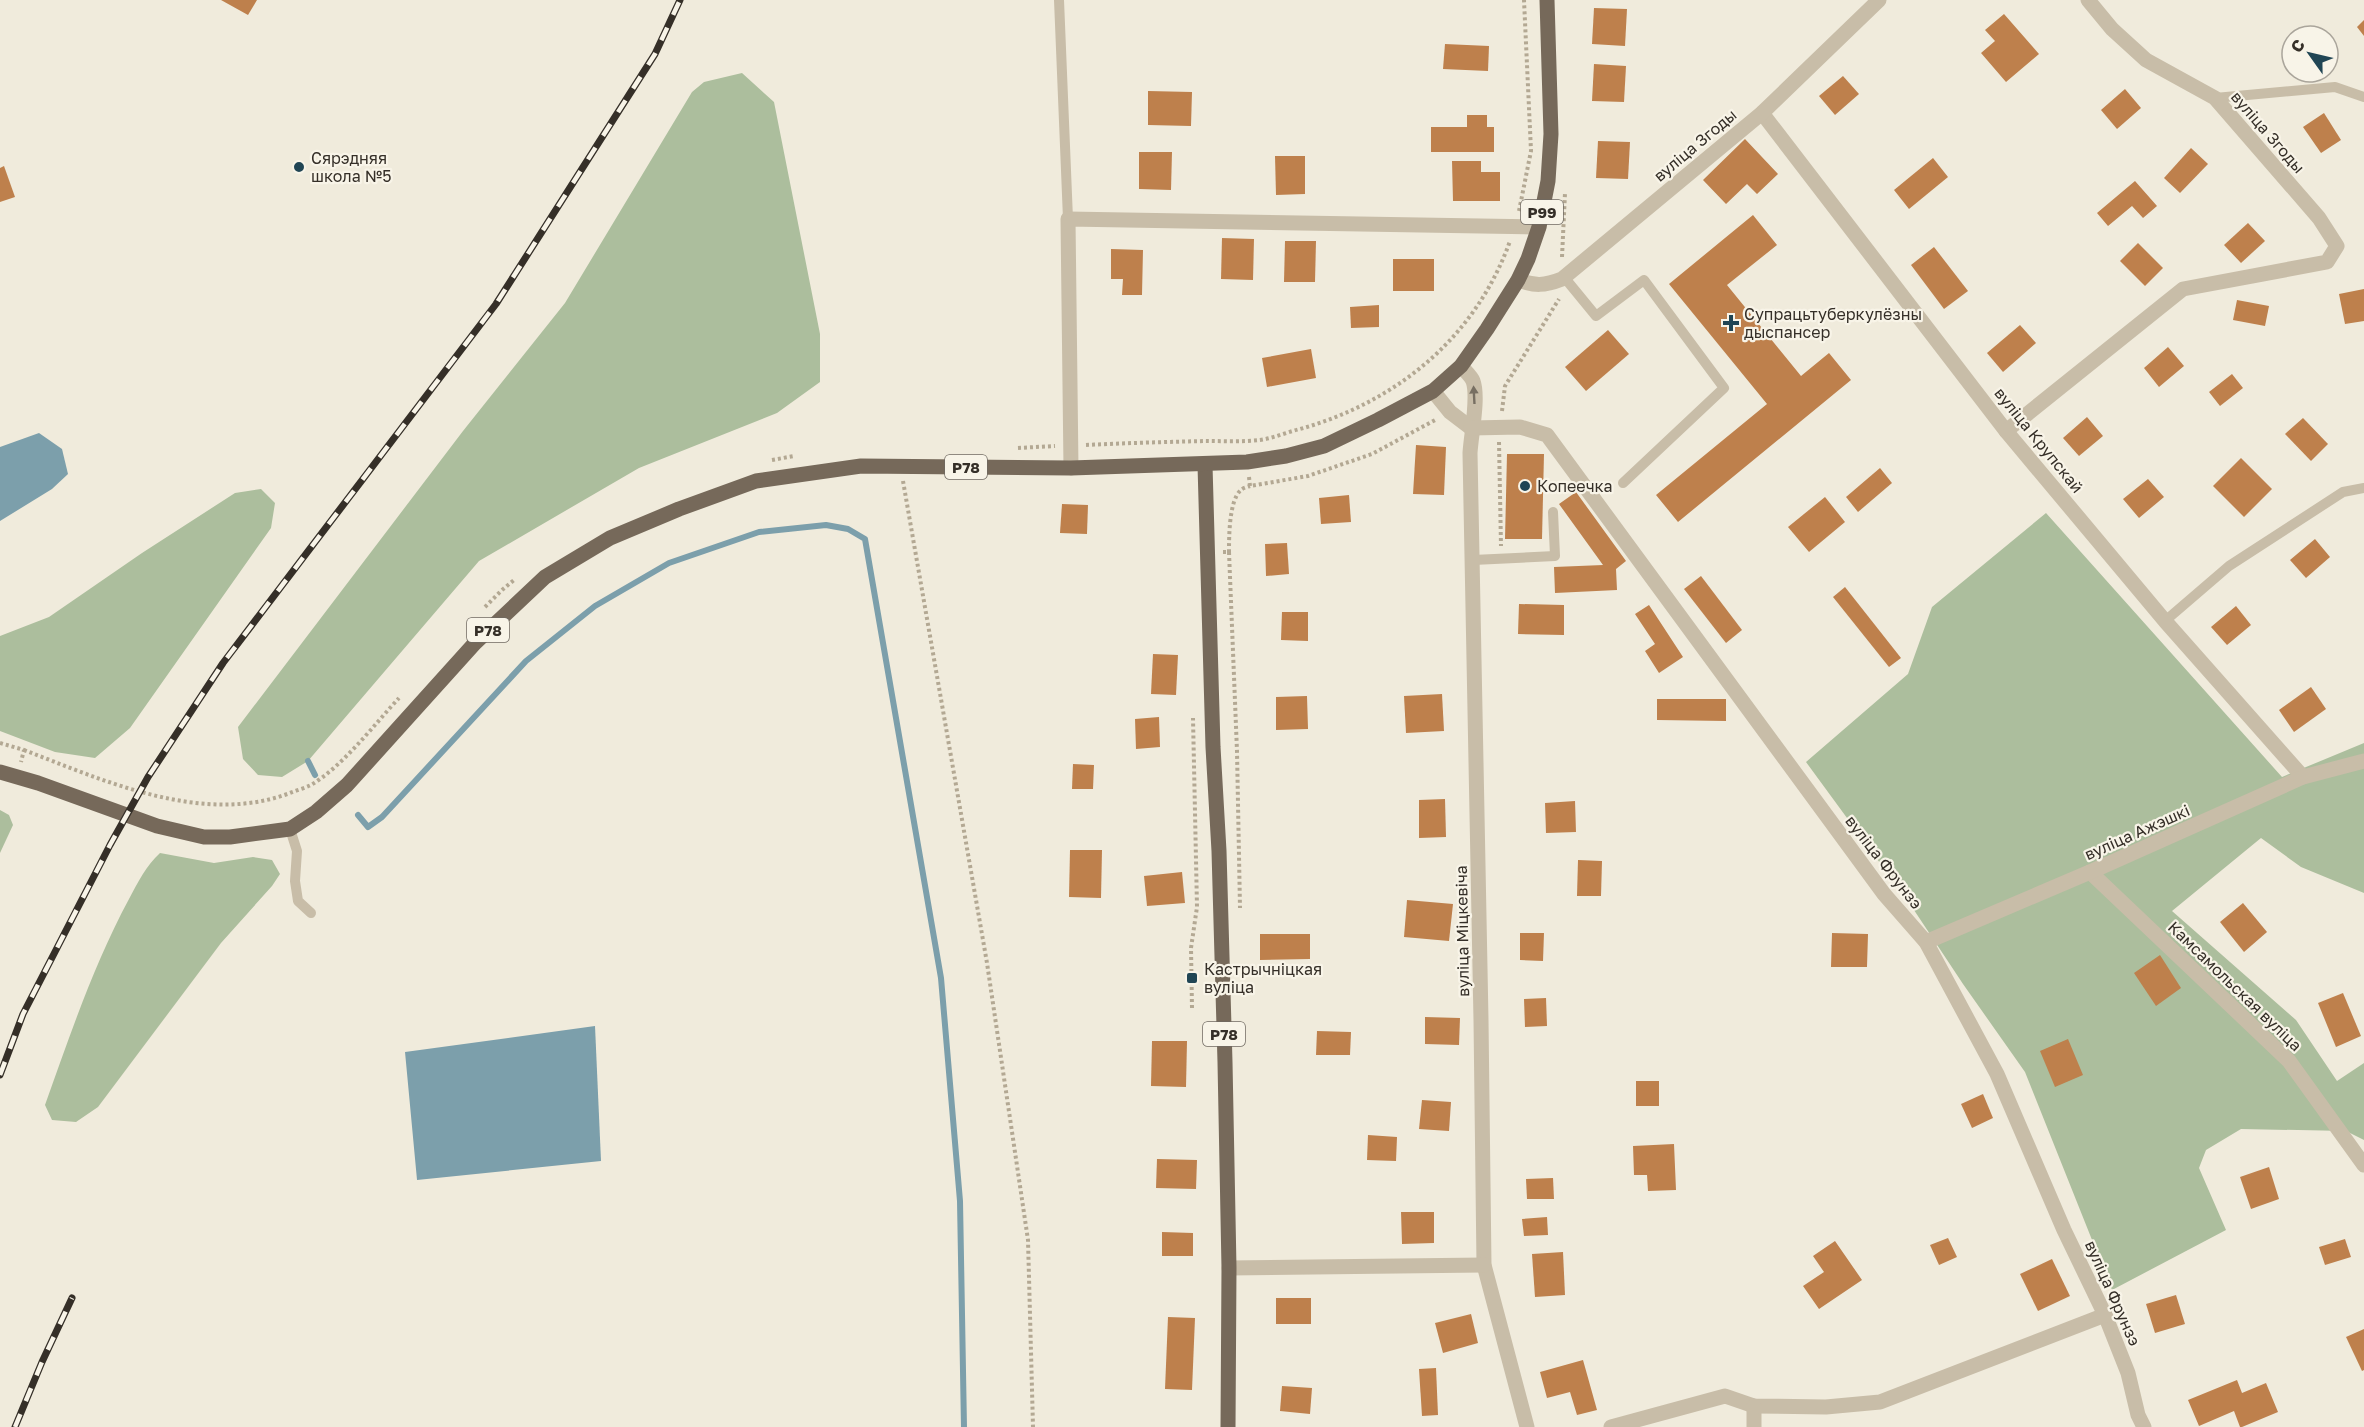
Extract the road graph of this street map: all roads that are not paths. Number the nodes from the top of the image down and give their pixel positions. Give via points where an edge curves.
1 (1059, 0) edge
2 (1547, 0) edge
3 (1879, 0) edge
4 (2088, 0) edge
5 (2364, 97) edge
6 (2216, 98) junction
7 (1762, 113) junction
8 (1068, 219) junction
9 (1539, 227) junction
10 (1564, 277) junction
11 (1518, 280) junction
12 (1461, 366) junction
13 (1433, 391) junction
14 (1471, 428) junction
15 (2007, 431) junction
16 (1205, 465) junction
17 (1071, 468) junction
18 (1623, 483) dead end
19 (2364, 488) edge
20 (1553, 512) dead end
21 (1473, 560) junction
22 (2165, 621) junction
23 (2364, 761) edge
24 (3, 774) edge
25 (2303, 777) junction
26 (290, 828) junction
27 (2090, 872) junction
28 (311, 913) dead end
29 (1926, 942) junction
30 (2364, 1165) edge
31 (1484, 1265) junction
32 (1229, 1268) junction
33 (2105, 1315) junction
34 (1754, 1406) junction
35 (1227, 1427) edge
36 (1527, 1427) edge
37 (1611, 1427) edge
38 (1754, 1427) edge
39 (2144, 1427) edge

1 - 8 lane
2 - 9 main road, Р99 via 1551,134 1548,181
3 - 7 street, вуліца Згоды
4 - 6 street, вуліца Згоды via 2146,60
5 - 6 lane via 2335,87
6 - 15 street, вуліца Згоды via 2319,218 2337,246 2327,262 2183,289
7 - 10 street, вуліца Згоды
7 - 15 street, вуліца Крупскай
8 - 9 street
8 - 17 street
9 - 11 main road, Р99
10 - 11 street, вуліца Згоды via 1535,286
10 - 18 lane via 1596,316 1644,280 1724,388
11 - 12 main road, Р99
12 - 13 main road, Р99
14 -> 12 street, вуліца Міцкевіча via 1473,381
13 - 14 street via 1450,412
13 - 16 main road, Р99 via 1324,446 1286,456
14 - 21 street, вуліца Міцкевіча
14 - 29 street, вуліца Фрунзэ via 1520,427 1547,435 1884,894
15 - 22 street, вуліца Крупскай
16 - 17 main road, Р78
16 - 32 main road, Р78
17 - 26 main road, Р78 via 861,466 756,481 610,538 545,578 474,643 347,785
19 - 22 lane via 2343,492 2229,566
20 - 21 lane via 1555,556
21 - 31 street, вуліца Міцкевіча
22 - 25 street, вуліца Крупскай
23 - 25 street, вуліца Ажэшкі
24 - 26 main road, Р78 via 157,826 204,837
25 - 27 street, вуліца Ажэшкі
26 - 28 lane via 297,851 298,901
27 - 29 street, вуліца Ажэшкі
27 - 30 street, Камсамольская вуліца via 2289,1061
29 - 33 street, вуліца Фрунзэ via 1997,1074
31 - 32 street
31 - 36 street, вуліца Міцкевіча
32 - 35 main road, Р78
33 - 34 street via 1880,1402 1826,1407
33 - 39 street, вуліца Фрунзэ
34 - 37 street via 1725,1396
34 - 38 street

